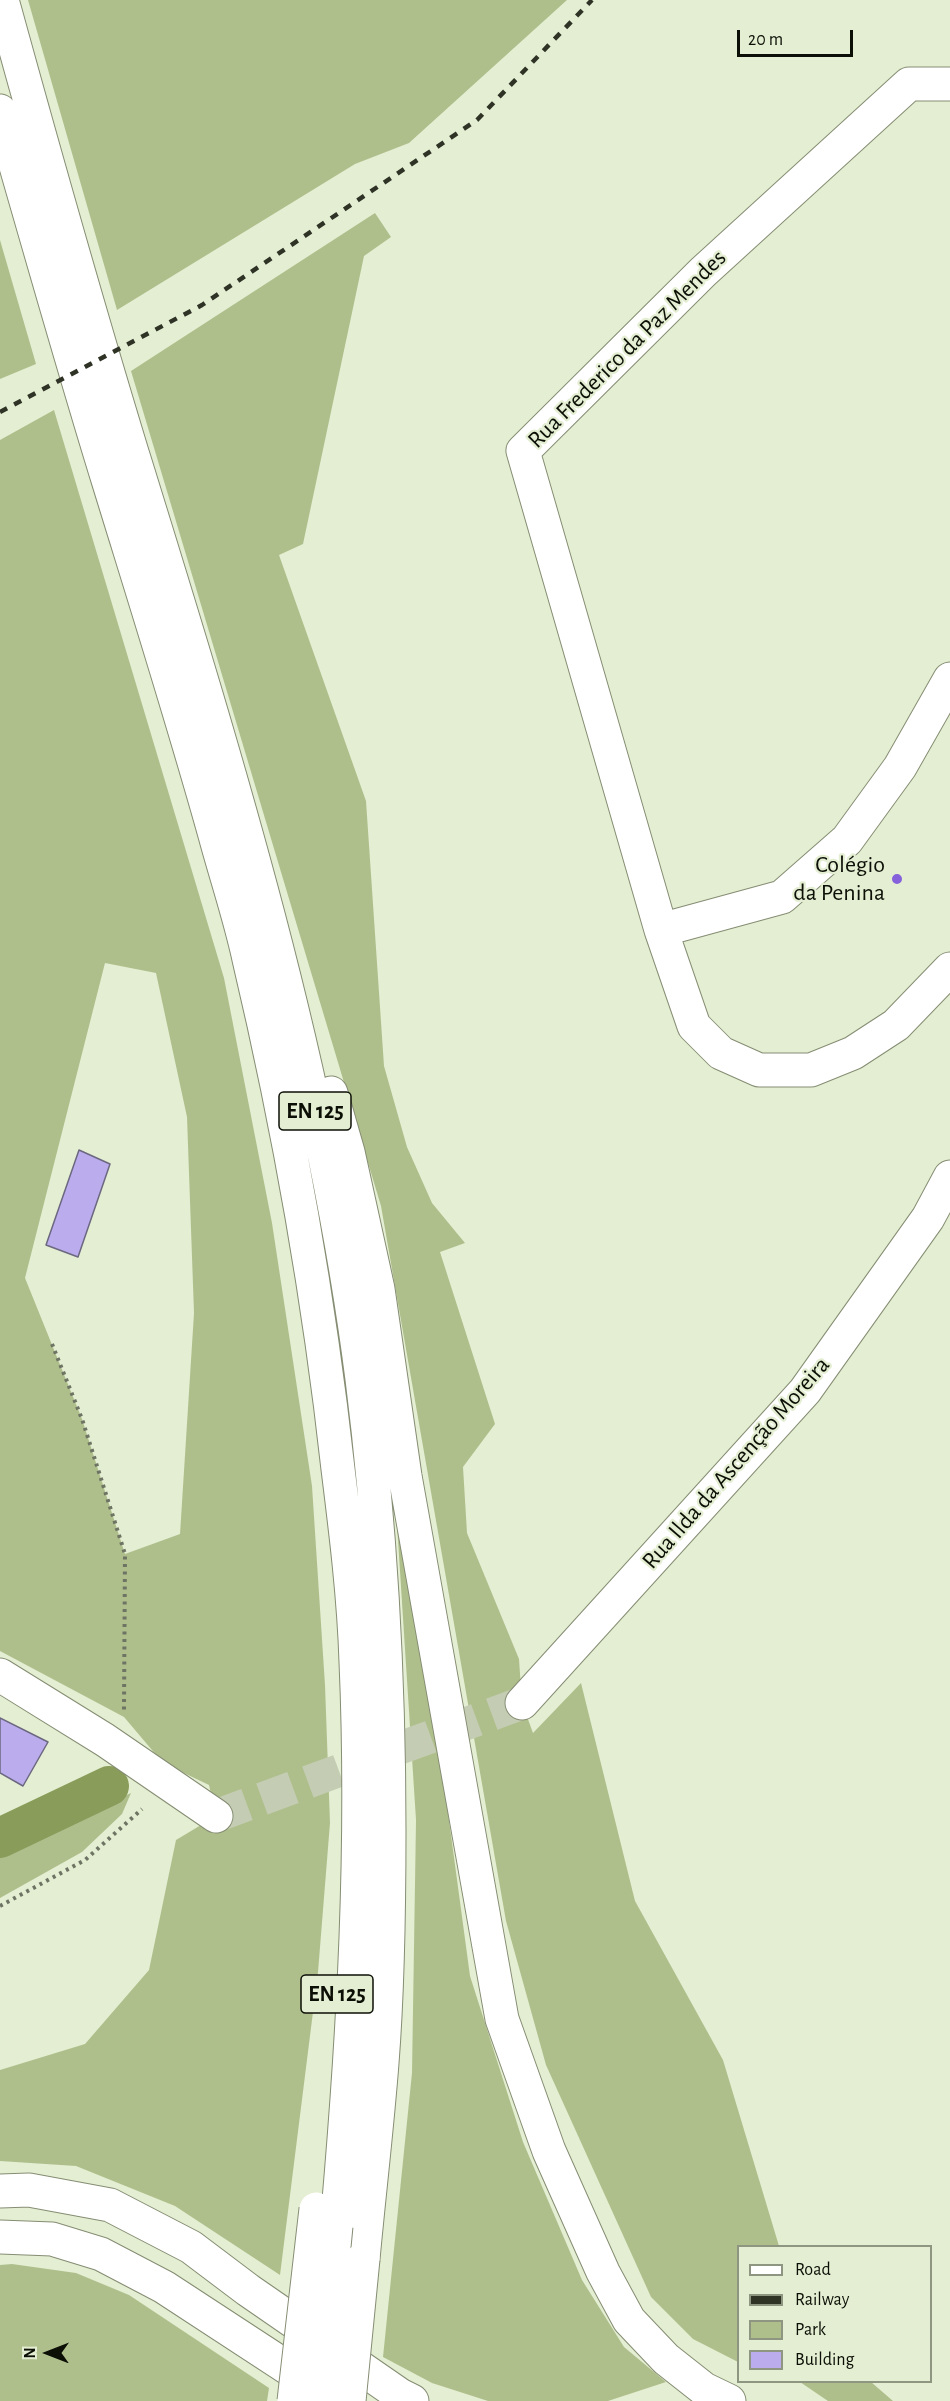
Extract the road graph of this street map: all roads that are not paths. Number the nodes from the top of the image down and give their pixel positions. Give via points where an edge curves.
1 (2, 0) edge
2 (950, 84) edge
3 (0, 111) edge
4 (950, 679) edge
5 (249, 840) junction
6 (661, 930) junction
7 (950, 969) edge
8 (950, 1177) edge
9 (0, 1675) edge
10 (522, 1703) tunnel mouth
11 (216, 1816) dead end
12 (0, 2191) edge
13 (327, 2210) junction
14 (0, 2237) edge
15 (294, 2401) edge
16 (319, 2401) edge
17 (339, 2401) edge
18 (349, 2401) edge
19 (412, 2401) edge
20 (729, 2401) edge

1 - 5 main road, EN 125 via 50,174
2 - 6 main road, Rua Frederico da Paz Mendes via 909,84 703,272 523,451
3 - 13 main road, EN 125 via 182,717 248,954 308,1244 343,1507 356,1659 355,1982 348,2098
4 - 6 main road via 900,767 847,840 782,897
5 - 18 main road, EN 125, bridge via 302,1047 336,1215 362,1379 382,1580 389,1735 389,1900 382,2059
5 - 20 main road via 300,980 348,1152 378,1289 405,1476 502,2019 549,2151 629,2320 666,2359 704,2389
6 - 7 main road, Rua Frederico da Paz Mendes via 694,1026 721,1053 759,1070 811,1070 853,1053 896,1025
8 - 10 main road, Rua Ilda da Ascenção Moreira via 928,1218 805,1391
9 - 11 main road
12 - 19 main road via 28,2190 110,2205 191,2247
13 - 15 main road, EN 125, bridge
13 - 16 main road, EN 125, bridge
14 - 17 main road via 52,2239 101,2254 164,2287

